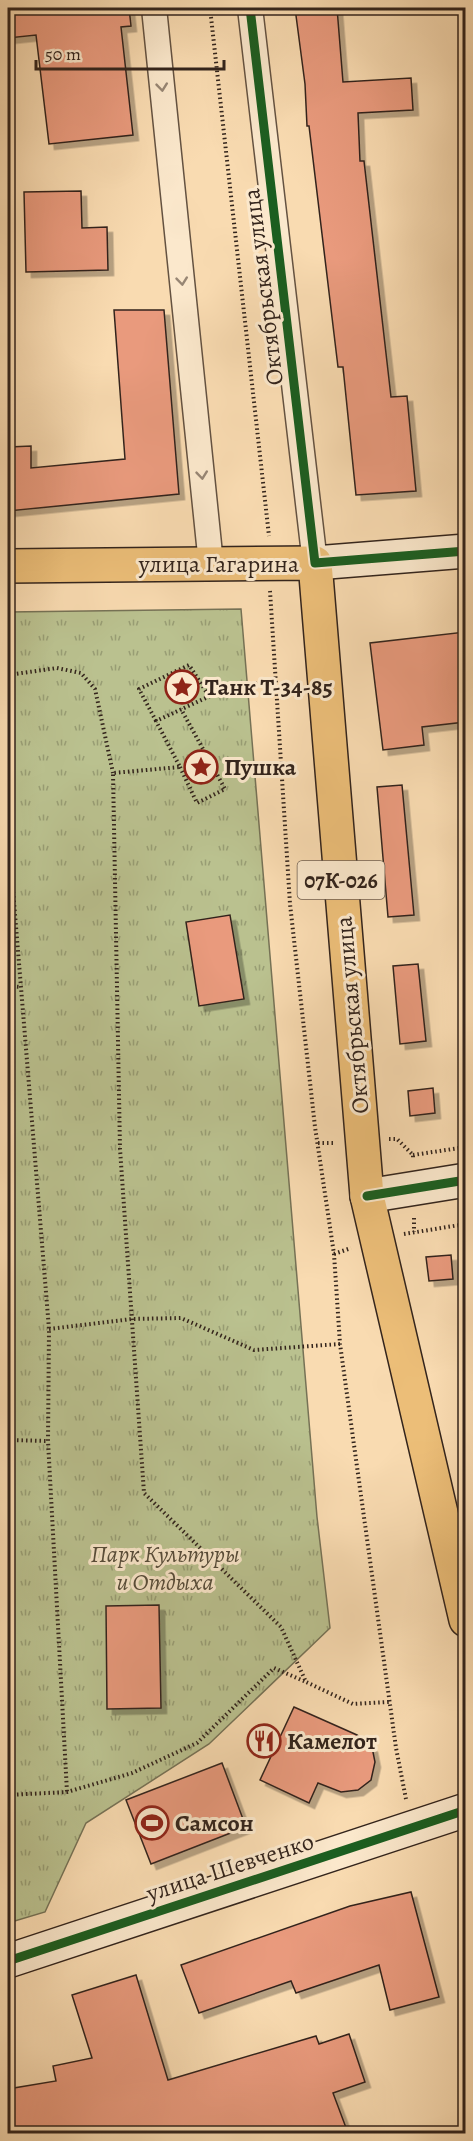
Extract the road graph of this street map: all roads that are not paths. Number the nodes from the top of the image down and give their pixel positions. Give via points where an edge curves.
1 (154, 8) edge
2 (250, 8) edge
3 (465, 551) edge
4 (315, 563) junction
5 (211, 564) junction
6 (8, 566) edge
7 (465, 1180) edge
8 (367, 1196) junction
9 (457, 1556) edge
10 (465, 1620) edge
11 (465, 1810) edge
12 (8, 1961) edge

1 -> 5 street
2 - 4 street, Октябрьская улица
3 - 4 street, улица Гагарина
4 - 5 main road, улица Гагарина
4 - 8 main road, Октябрьская улица / 07К-026
5 - 6 main road, улица Гагарина
7 - 8 street
8 - 9 main road, Октябрьская улица / 07К-026
9 - 10 main road, Октябрьская улица / 07К-026
11 - 12 street, улица Шевченко

